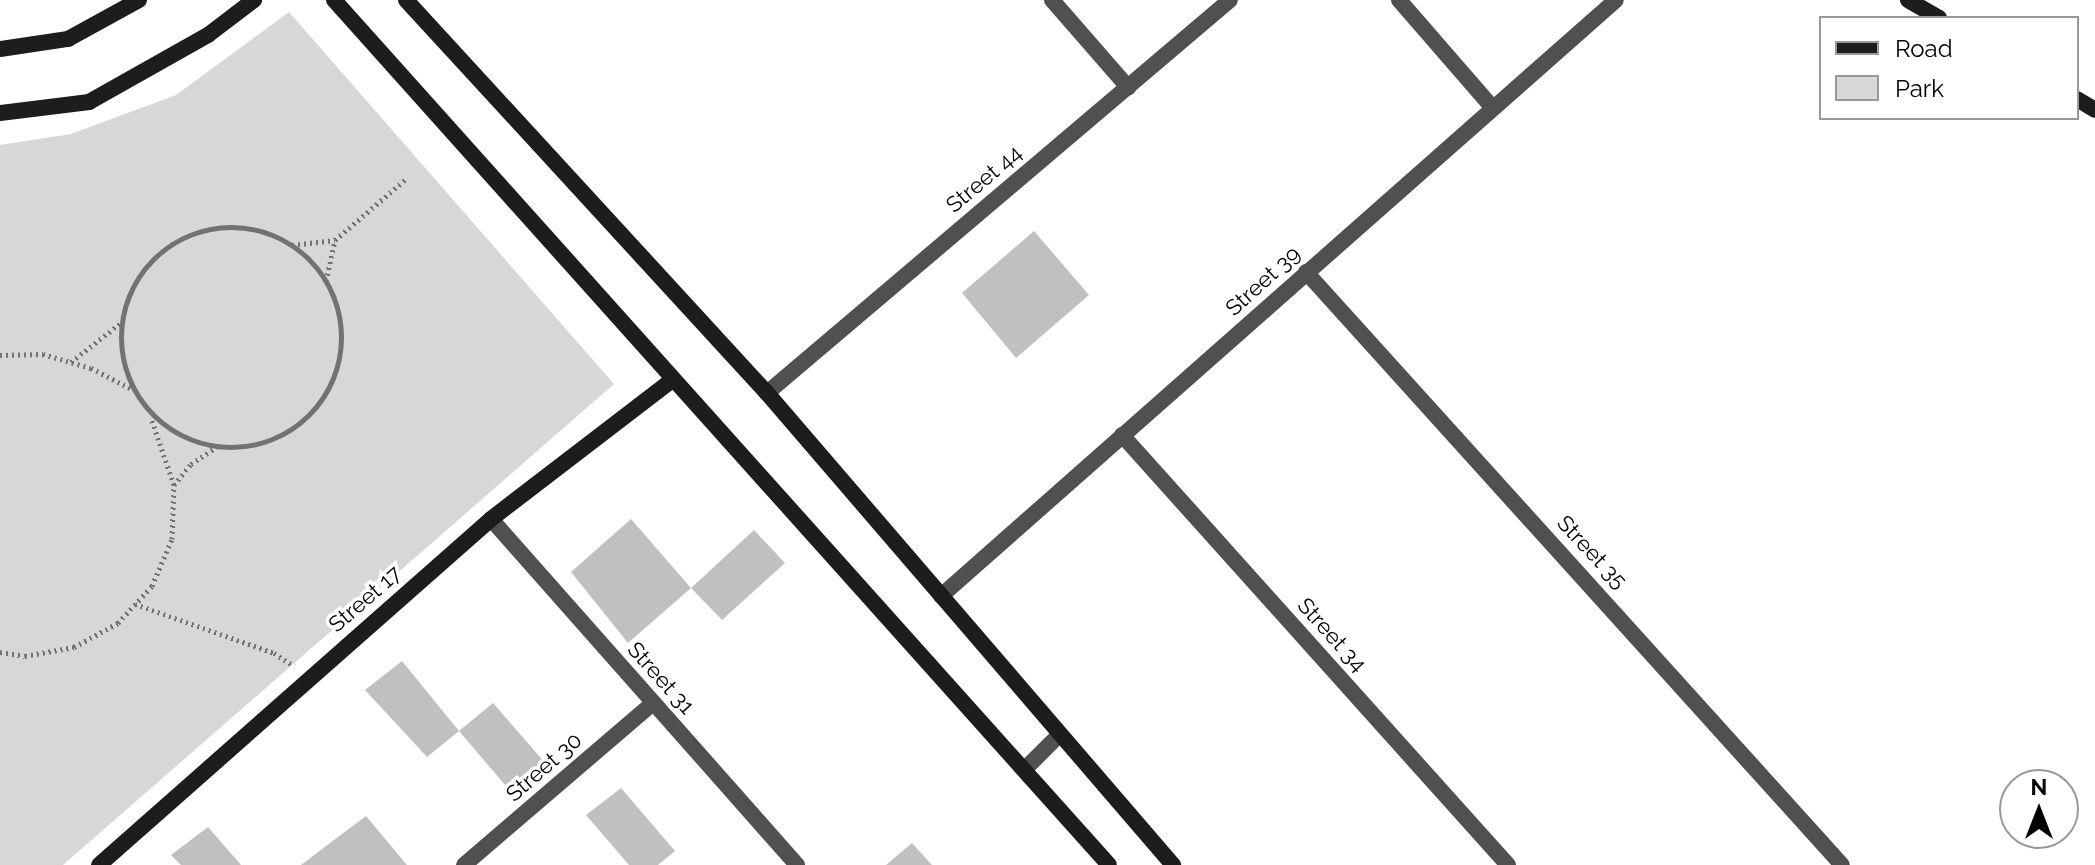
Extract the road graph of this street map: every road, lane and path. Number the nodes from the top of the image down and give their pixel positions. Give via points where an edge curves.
1 (139, 0) edge
2 (254, 0) edge
3 (334, 0) edge
4 (406, 0) edge
5 (1052, 0) edge
6 (1230, 0) edge
7 (1399, 0) edge
8 (1616, 0) edge
9 (1908, 0) edge
10 (1936, 16) edge
11 (0, 49) edge
12 (1128, 87) junction
13 (1492, 107) junction
14 (0, 113) edge
15 (407, 178) dead end
16 (335, 240) junction
17 (292, 245) junction
18 (1306, 272) junction
19 (326, 281) junction
20 (123, 321) junction
21 (0, 355) edge
22 (71, 362) junction
23 (671, 381) junction
24 (133, 390) junction
25 (767, 393) junction
26 (150, 417) junction
27 (1122, 435) junction
28 (219, 445) junction
29 (174, 485) junction
30 (491, 519) junction
31 (941, 596) junction
32 (135, 604) junction
33 (0, 652) edge
34 (274, 653) dead end
35 (653, 703) junction
36 (1059, 735) junction
37 (1025, 769) junction
38 (99, 865) edge
39 (464, 865) edge
40 (797, 865) edge
41 (1109, 865) edge
42 (1173, 865) edge
43 (1508, 865) edge
44 (1842, 865) edge

1 - 11 street via 68,39
2 - 14 street via 208,35 89,102
3 - 23 street
4 - 25 street
5 - 12 street
6 - 12 street, Street 44
7 - 13 street
8 - 13 street, Street 39
9 - 10 street
12 - 25 street, Street 44
13 - 18 street, Street 39
15 - 16 path
16 - 17 path
16 - 19 path
17 - 19 path via 312,260
17 - 20 path via 246,227 208,228 173,242 145,267 127,300
18 - 27 street, Street 39
18 - 44 street, Street 35
19 - 28 path via 342,328 339,365 324,398 300,424 269,441
20 - 22 path
20 - 24 path via 125,370
21 - 22 path via 43,354
22 - 24 path
23 - 30 street, Street 17
23 - 37 street
24 - 26 path
25 - 31 street
26 - 28 path via 198,442
26 - 29 path
27 - 31 street, Street 39
27 - 43 street, Street 34
28 - 29 path via 191,464
29 - 32 path via 172,539 152,586
30 - 35 street, Street 31
30 - 38 street, Street 17
31 - 36 street
32 - 33 path via 118,623 74,647 25,656
32 - 34 path
35 - 39 street, Street 30
35 - 40 street, Street 31
36 - 37 street
36 - 42 street
37 - 41 street

